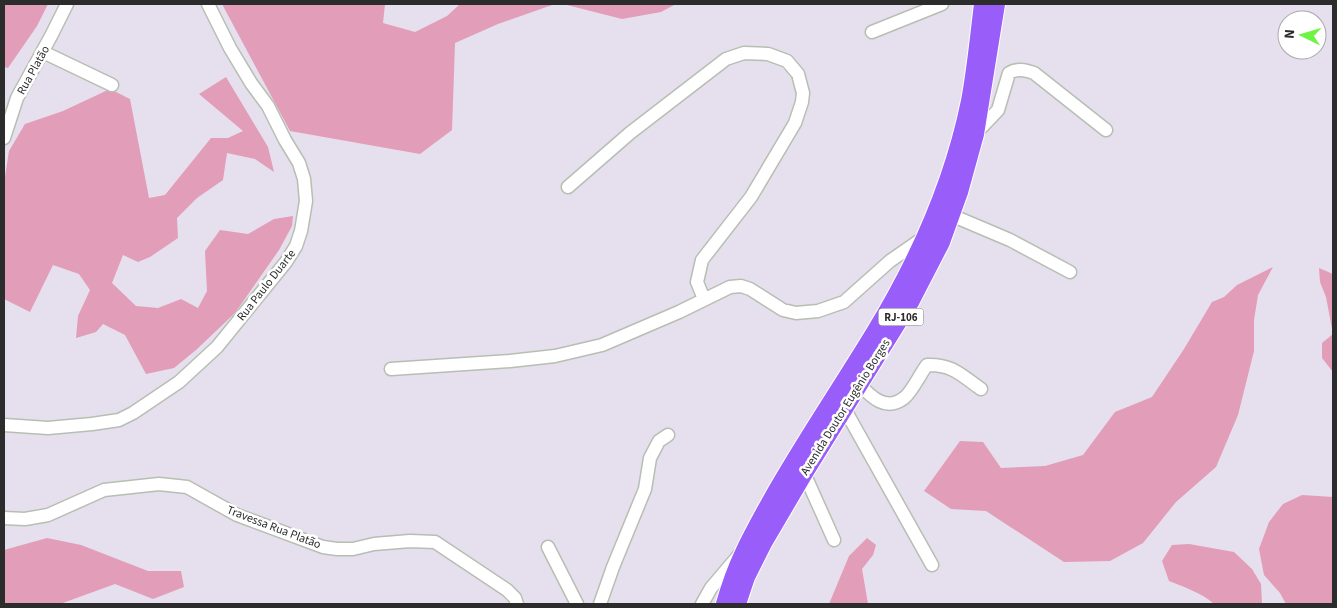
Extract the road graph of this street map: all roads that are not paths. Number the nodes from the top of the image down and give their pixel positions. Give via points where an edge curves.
1 (67, 4) edge
2 (208, 4) edge
3 (942, 4) edge
4 (983, 4) edge
5 (996, 4) edge
6 (872, 32) dead end
7 (43, 52) junction
8 (112, 86) dead end
9 (1106, 130) dead end
10 (975, 134) junction
11 (4, 138) edge
12 (568, 186) dead end
13 (951, 215) junction
14 (926, 236) junction
15 (1070, 272) dead end
16 (704, 299) junction
17 (391, 369) dead end
18 (859, 384) junction
19 (981, 389) dead end
20 (844, 408) junction
21 (4, 425) edge
22 (668, 435) dead end
23 (804, 472) junction
24 (4, 518) edge
25 (834, 540) dead end
26 (548, 548) dead end
27 (743, 552) junction
28 (932, 565) dead end
29 (517, 604) edge
30 (577, 604) edge
31 (600, 604) edge
32 (702, 604) edge
33 (725, 604) edge
34 (737, 604) edge

1 - 7 street, Rua Platão
2 - 21 street, Rua Paulo Duarte via 230,48 268,106 299,163 306,201 296,246 217,347 179,382 133,413 119,420 92,424 48,428
3 - 6 street
4 - 14 highway, Avenida Doutor Eugênio Borges / RJ-106 via 970,101 946,189
5 - 10 highway, Avenida Doutor Eugênio Borges / RJ-106
7 - 8 street
7 - 11 street, Rua Platão via 17,98
9 - 10 street via 1034,73 1022,70 1009,73 998,110
10 - 13 highway, Avenida Doutor Eugênio Borges / RJ-106
12 - 16 street via 726,59 744,53 768,54 787,61 798,74 803,92 795,123 751,196 702,260 697,282
13 - 15 street via 1010,240
13 - 18 highway, Avenida Doutor Eugênio Borges / RJ-106 via 910,302
14 - 16 street via 890,261 844,302 818,311 796,313 782,310 741,286 730,287
14 - 27 highway, Avenida Doutor Eugênio Borges / RJ-106 via 903,284
16 - 17 street via 602,346 510,361
18 - 19 street via 872,398 883,403 895,402 905,398 927,365 939,364 948,366
18 - 20 highway, Avenida Doutor Eugênio Borges / RJ-106
20 - 23 highway, Avenida Doutor Eugênio Borges / RJ-106
20 - 28 street
22 - 31 street via 659,441 650,458 645,489
23 - 25 street
23 - 34 highway, Avenida Doutor Eugênio Borges / RJ-106 via 763,543
24 - 29 street, Travessa Rua Platão via 48,515 104,490 159,484 188,487 237,515 322,547 353,549 410,540 435,542 507,590
26 - 30 street
27 - 32 street via 711,588
27 - 33 highway, Avenida Doutor Eugênio Borges / RJ-106

